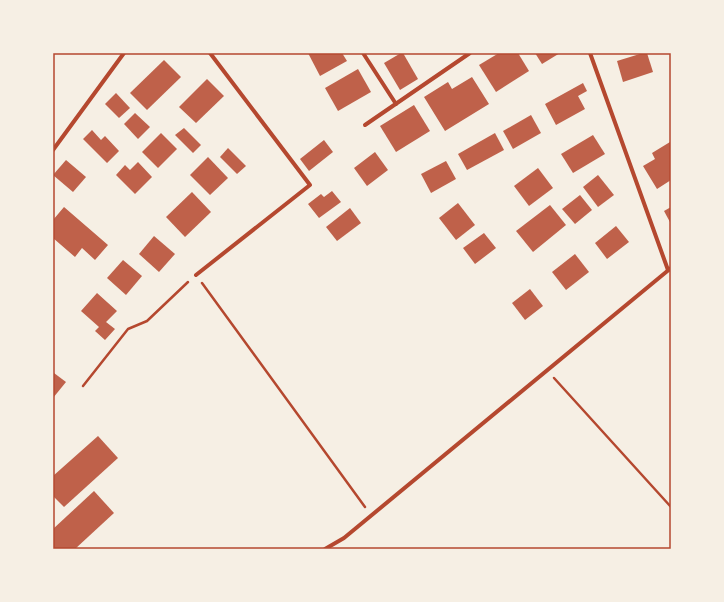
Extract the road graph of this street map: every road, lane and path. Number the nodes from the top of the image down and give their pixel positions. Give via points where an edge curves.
1 (124, 53) edge
2 (210, 53) edge
3 (363, 53) edge
4 (470, 53) edge
5 (590, 53) edge
6 (396, 104) junction
7 (365, 125) dead end
8 (53, 150) edge
9 (670, 269) edge
10 (196, 275) junction
11 (547, 370) junction
12 (83, 386) dead end
13 (671, 507) edge
14 (371, 516) junction
15 (325, 549) edge

1 - 8 street
2 - 10 street via 310,185
3 - 6 street
4 - 6 street
5 - 9 street
6 - 7 street
9 - 11 street
10 - 12 path via 147,321 128,329
10 - 14 path
11 - 13 path
11 - 14 street
14 - 15 street via 344,538

